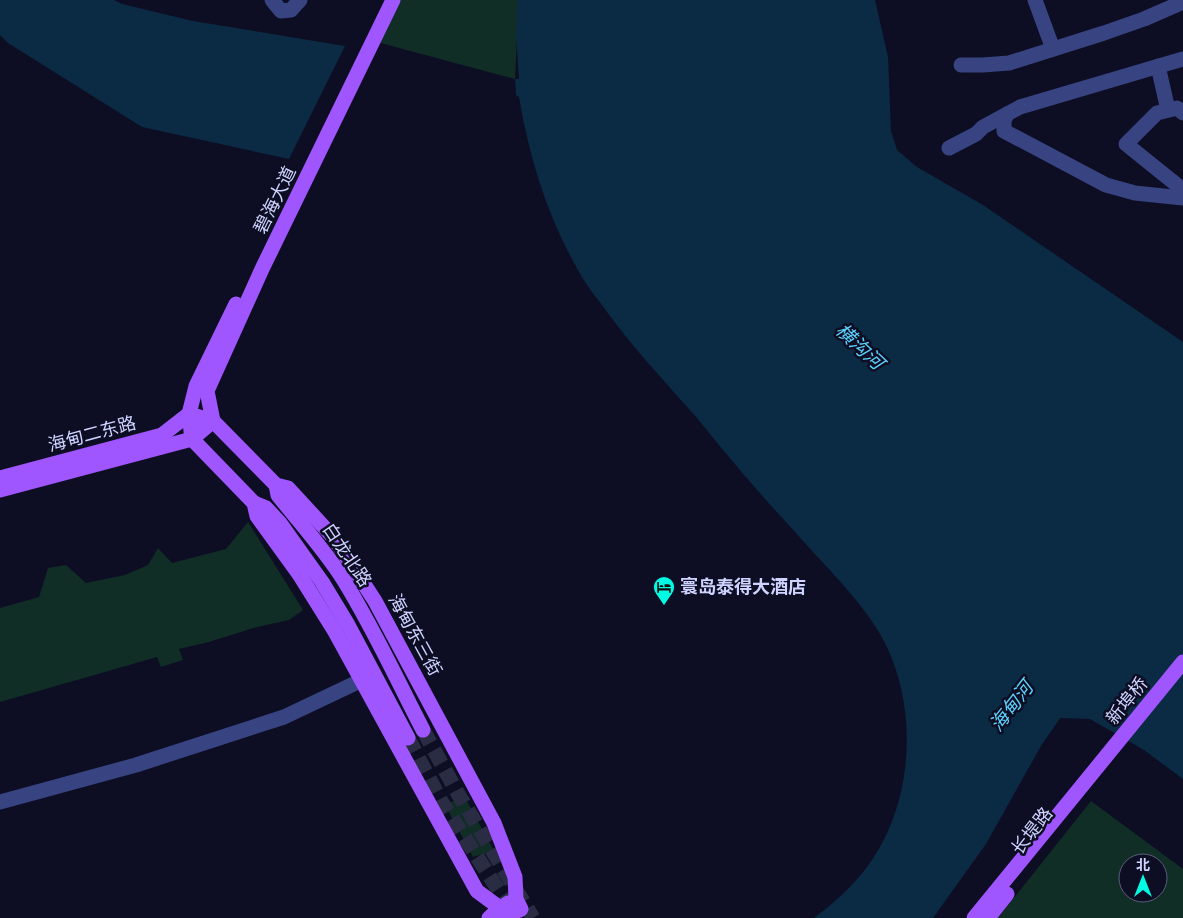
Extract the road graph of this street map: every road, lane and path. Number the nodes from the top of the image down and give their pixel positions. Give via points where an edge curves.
1 (272, 0) edge
2 (300, 0) edge
3 (386, 0) edge
4 (393, 0) edge
5 (1035, 0) edge
6 (1183, 2) edge
7 (1053, 49) junction
8 (1183, 59) edge
9 (961, 64) dead end
10 (1158, 66) junction
11 (1168, 110) junction
12 (1183, 113) edge
13 (1007, 114) junction
14 (949, 148) dead end
15 (1183, 190) edge
16 (1183, 198) edge
17 (189, 414) junction
18 (213, 421) junction
19 (192, 439) junction
20 (0, 478) edge
21 (276, 485) junction
22 (0, 490) edge
23 (254, 504) junction
24 (1183, 662) edge
25 (1183, 678) edge
26 (362, 680) junction
27 (423, 730) tunnel mouth
28 (408, 738) tunnel mouth
29 (1104, 766) junction
30 (0, 802) edge
31 (499, 915) edge
32 (974, 918) edge
33 (988, 918) edge

1 - 2 street via 281,11 291,10
3 - 17 main road, 碧海大道 via 196,386
4 - 18 main road, 碧海大道 via 262,269 207,391
5 - 7 street
6 - 7 street via 1144,19
7 - 9 street via 1009,63
8 - 10 street
10 - 11 street
10 - 13 street via 1020,107
11 - 12 street via 1177,108
11 - 15 street via 1157,113 1126,144
13 - 14 street
13 - 16 street via 1004,131 1106,185 1135,194
17 - 18 main road
17 - 19 main road
17 - 20 main road, 海甸二东路 via 162,435
18 - 19 main road
18 - 21 main road, 海甸东三街
19 - 22 main road, 海甸二东路
19 - 23 main road
21 - 27 main road, 白龙北路 via 278,495 343,580
21 - 31 main road, 海甸东三街 via 288,488 334,538 375,601 494,823 514,877 519,904
23 - 26 main road via 257,516 319,604
23 - 28 main road, 白龙北路 via 266,508 322,582
24 - 29 main road, 新埠桥
25 - 29 main road, 新埠桥
26 - 30 street via 284,717 136,765
26 - 31 main road via 478,891
29 - 32 main road
29 - 33 main road, 长堤路

